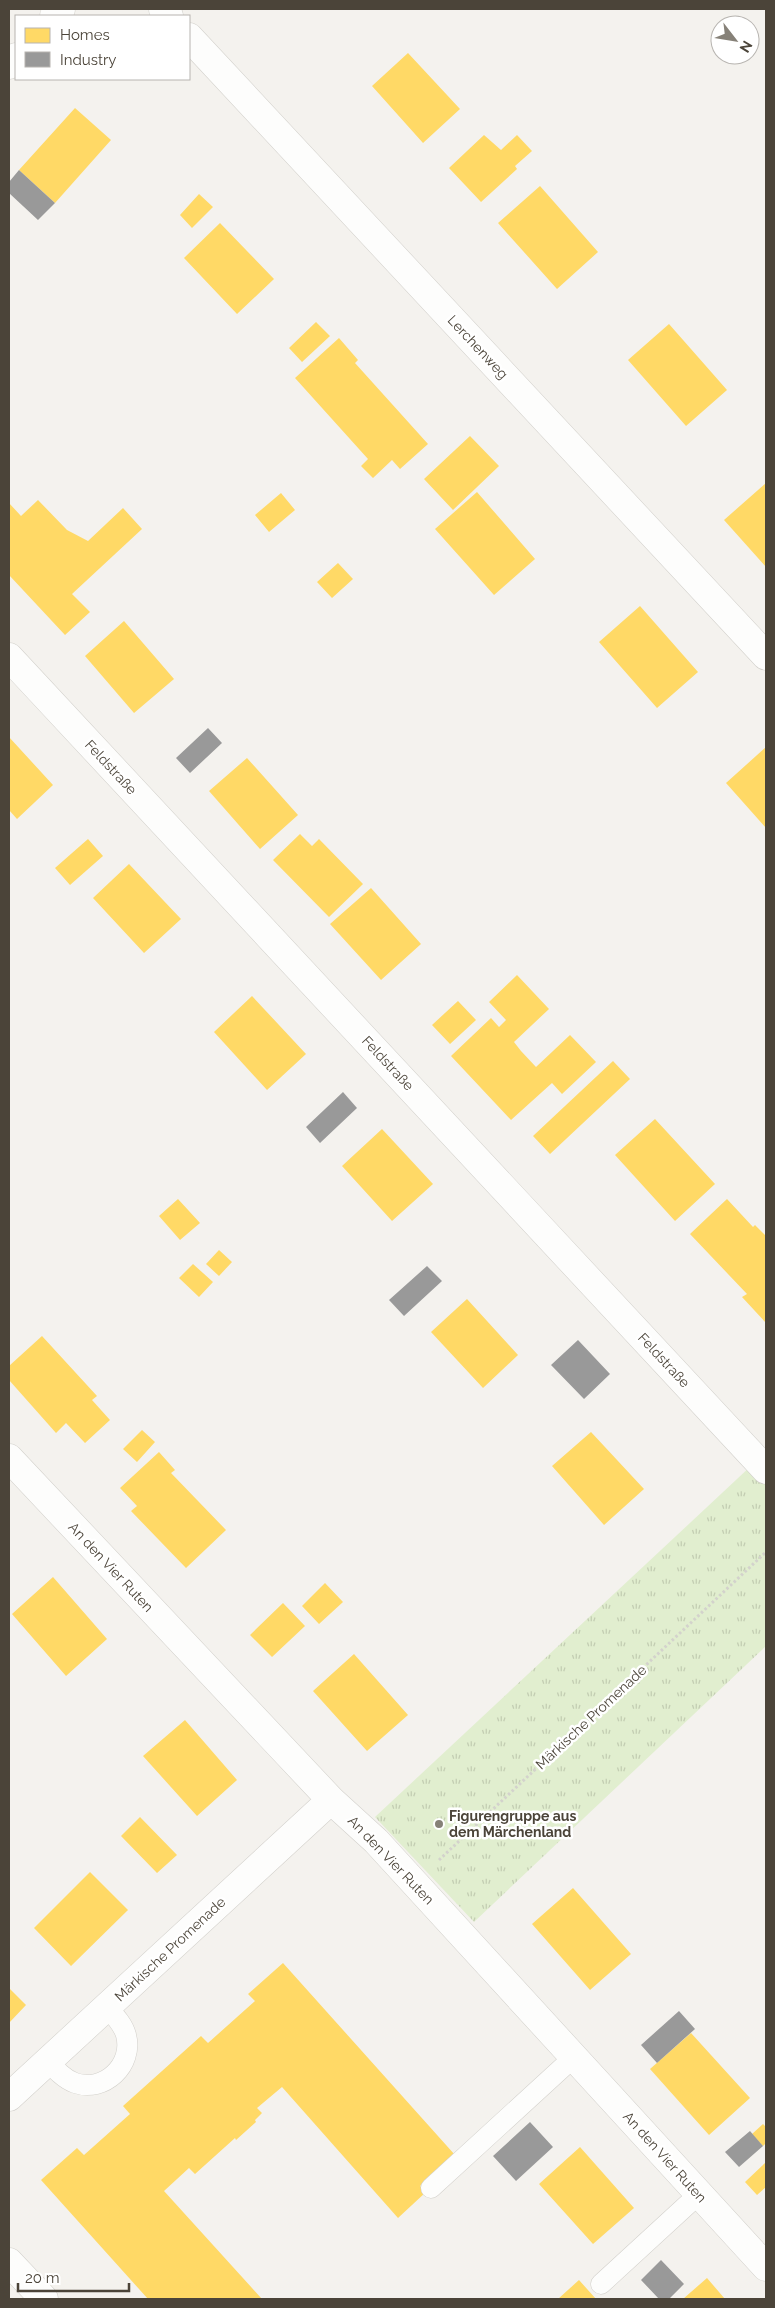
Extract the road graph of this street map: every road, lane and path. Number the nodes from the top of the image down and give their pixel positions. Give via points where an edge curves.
1 (190, 38) edge
2 (766, 656) edge
3 (9, 657) edge
4 (9, 1458) edge
5 (766, 1470) edge
6 (766, 1552) edge
7 (332, 1800) junction
8 (415, 1883) junction
9 (107, 2007) junction
10 (574, 2057) junction
11 (48, 2061) junction
12 (9, 2097) edge
13 (431, 2188) dead end
14 (700, 2194) junction
15 (9, 2262) edge
16 (766, 2267) edge
17 (601, 2284) dead end
18 (44, 2299) edge

1 - 2 street, Lerchenweg
3 - 5 street, Feldstraße
4 - 7 street, An den Vier Ruten
6 - 8 path, Märkische Promenade
7 - 8 street, An den Vier Ruten
7 - 9 street, Märkische Promenade
8 - 10 street, An den Vier Ruten
9 - 11 street, Märkische Promenade
9 - 11 lane via 126,2036 125,2057 115,2075 96,2084 76,2083 66,2079
10 - 13 lane
10 - 14 street, An den Vier Ruten
11 - 12 street, Märkische Promenade
14 - 16 street, An den Vier Ruten
14 - 17 lane
15 - 18 street

